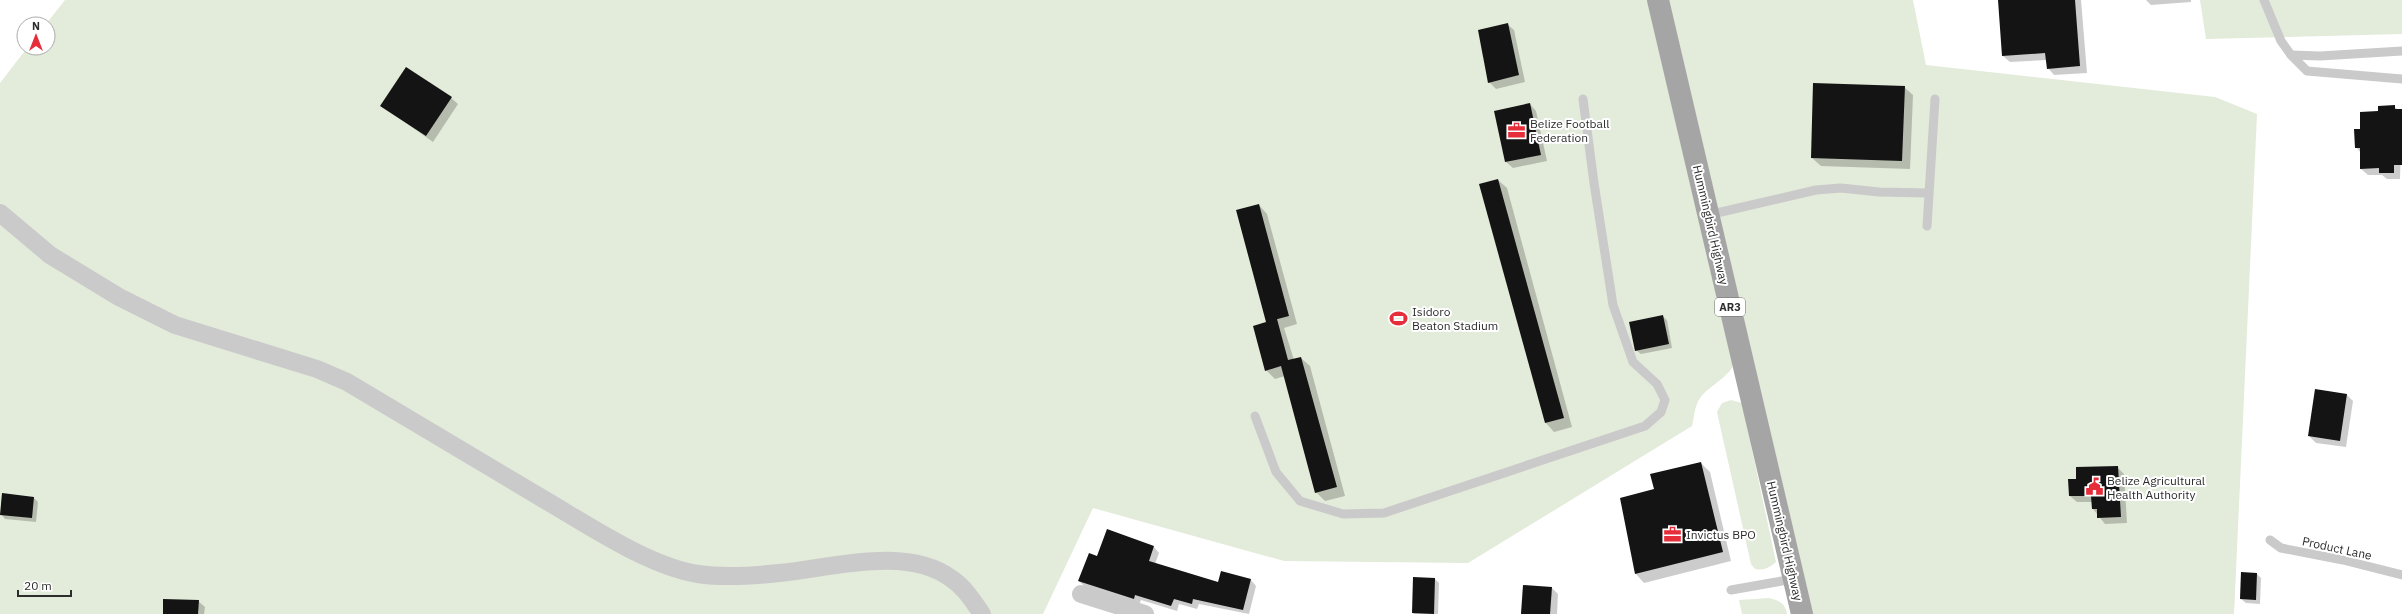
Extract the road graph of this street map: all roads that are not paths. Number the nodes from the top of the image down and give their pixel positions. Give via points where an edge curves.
1 (1658, 0) edge
2 (2264, 0) edge
3 (2402, 51) edge
4 (2291, 55) junction
5 (2402, 78) edge
6 (1583, 99) dead end
7 (1935, 99) dead end
8 (1928, 193) junction
9 (0, 213) edge
10 (1708, 216) junction
11 (1927, 226) dead end
12 (1255, 416) dead end
13 (2270, 540) dead end
14 (2402, 575) edge
15 (1795, 579) junction
16 (1731, 590) dead end
17 (1081, 594) dead end
18 (982, 614) edge
19 (1145, 614) edge
20 (1802, 614) edge

1 - 10 main road, Hummingbird Highway / AR3
2 - 4 lane via 2281,41
3 - 4 lane via 2320,56
4 - 5 lane via 2307,71
6 - 12 lane via 1613,305 1633,362 1657,384 1665,400 1661,412 1645,426 1384,513 1343,514 1300,500 1276,472
7 - 8 lane
8 - 10 lane via 1841,188 1816,190
8 - 11 lane
9 - 18 street via 50,255 119,297 175,325 317,369 347,382 637,552 697,574 724,576 780,573 865,562 896,561 917,564 935,569 952,578 963,588
10 - 15 main road, Hummingbird Highway / AR3
13 - 14 lane, Product Lane via 2281,548
15 - 16 lane
15 - 20 main road, Hummingbird Highway / AR3
17 - 19 street

